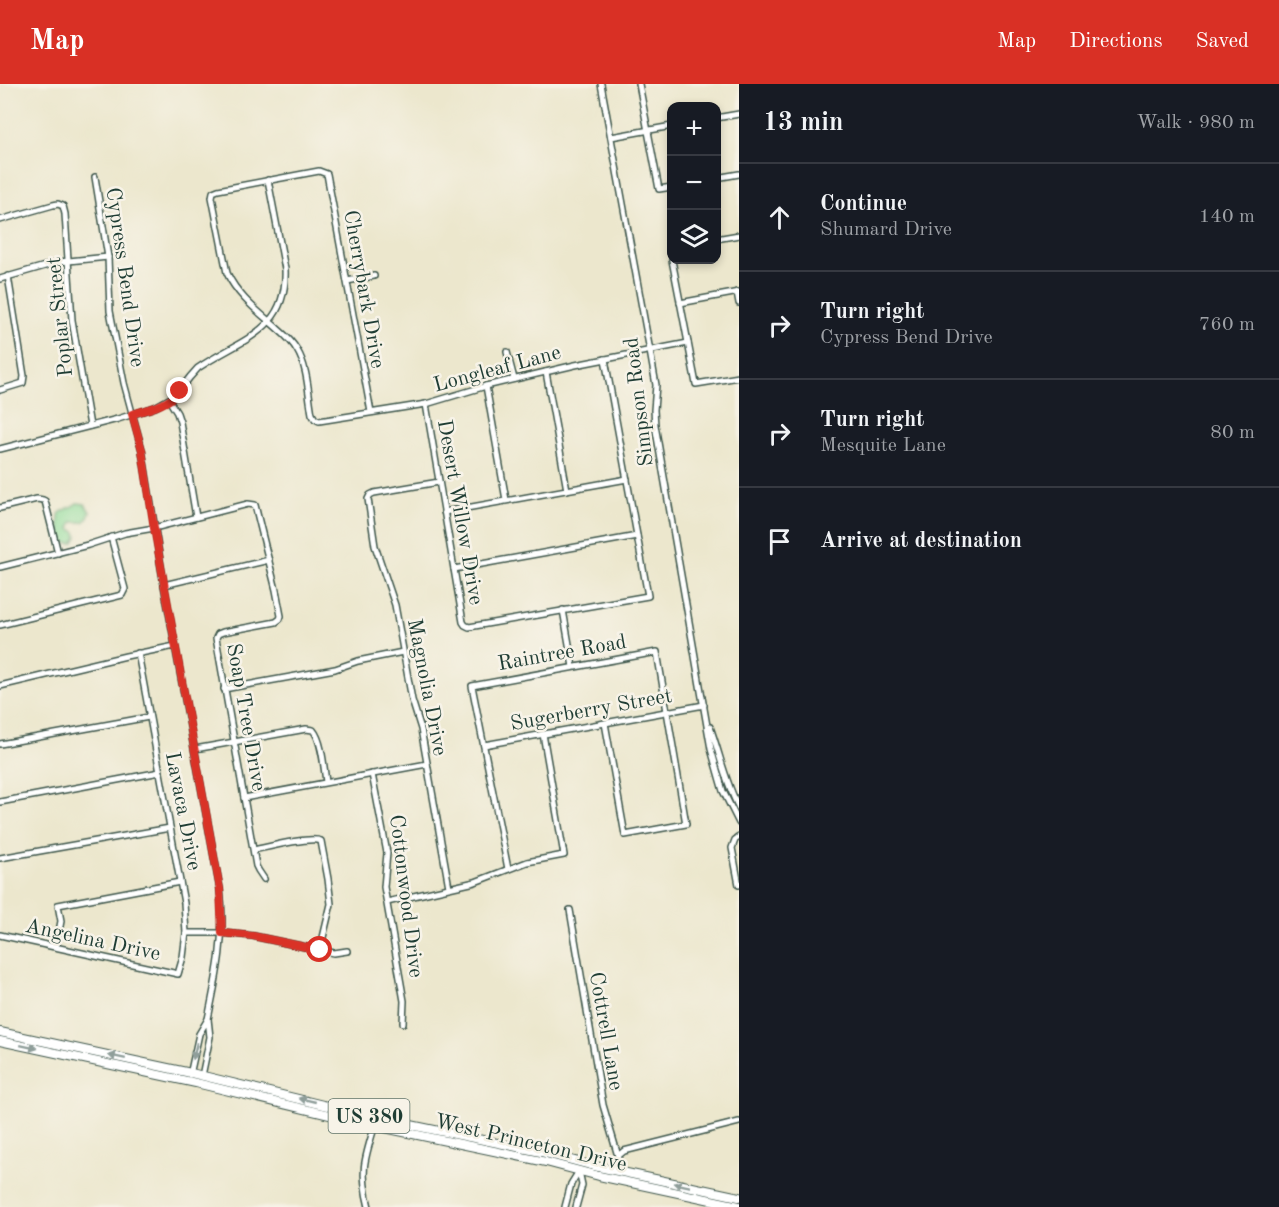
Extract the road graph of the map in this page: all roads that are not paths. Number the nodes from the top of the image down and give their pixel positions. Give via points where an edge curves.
1 (601, 84) edge
2 (639, 84) edge
3 (739, 114) edge
4 (721, 117) edge
5 (667, 127) edge
6 (648, 130) junction
7 (611, 137) junction
8 (739, 174) edge
9 (95, 177) dead end
10 (721, 177) edge
11 (268, 180) junction
12 (667, 188) edge
13 (0, 220) edge
14 (739, 235) edge
15 (721, 238) edge
16 (108, 257) junction
17 (69, 260) junction
18 (673, 264) edge
19 (8, 276) junction
20 (374, 276) dead end
21 (0, 279) edge
22 (347, 281) junction
23 (738, 292) edge
24 (680, 303) junction
25 (739, 303) edge
26 (270, 322) junction
27 (688, 344) junction
28 (650, 351) junction
29 (507, 352) dead end
30 (605, 359) junction
31 (546, 372) junction
32 (739, 376) edge
33 (514, 380) junction
34 (486, 386) junction
35 (0, 390) edge
36 (170, 400) junction
37 (426, 404) junction
38 (371, 412) junction
39 (132, 414) junction
40 (90, 426) junction
41 (0, 449) edge
42 (627, 479) junction
43 (439, 482) junction
44 (567, 490) junction
45 (506, 500) junction
46 (0, 508) edge
47 (444, 512) junction
48 (196, 517) junction
49 (154, 528) junction
50 (638, 536) junction
51 (111, 537) junction
52 (58, 553) junction
53 (269, 560) junction
54 (0, 567) edge
55 (454, 569) junction
56 (165, 585) junction
57 (563, 610) junction
58 (0, 625) edge
59 (176, 646) junction
60 (403, 652) junction
61 (138, 653) junction
62 (573, 667) junction
63 (0, 686) edge
64 (225, 688) junction
65 (704, 705) junction
66 (667, 712) junction
67 (149, 717) junction
68 (706, 717) junction
69 (605, 723) junction
70 (543, 734) junction
71 (234, 742) junction
72 (0, 744) edge
73 (484, 745) junction
74 (195, 749) junction
75 (427, 764) junction
76 (160, 772) junction
77 (372, 774) junction
78 (327, 782) junction
79 (244, 798) junction
80 (0, 802) edge
81 (739, 808) edge
82 (739, 823) edge
83 (170, 828) junction
84 (739, 837) edge
85 (254, 849) junction
86 (0, 858) edge
87 (508, 869) junction
88 (264, 879) dead end
89 (180, 882) junction
90 (739, 885) edge
91 (449, 887) junction
92 (387, 902) junction
93 (570, 910) dead end
94 (186, 933) junction
95 (222, 933) junction
96 (0, 935) edge
97 (56, 947) junction
98 (320, 950) junction
99 (347, 951) dead end
100 (178, 974) joint
101 (208, 1019) junction
102 (403, 1023) dead end
103 (0, 1032) edge
104 (0, 1041) edge
105 (191, 1072) junction
106 (201, 1080) junction
107 (189, 1081) junction
108 (376, 1122) junction
109 (739, 1122) edge
110 (618, 1156) junction
111 (614, 1170) junction
112 (579, 1171) junction
113 (739, 1197) edge
114 (739, 1206) edge
115 (369, 1207) edge
116 (565, 1207) edge
117 (576, 1207) edge

1 - 7 street, Simpson Road
2 - 6 street
3 - 4 street
5 - 6 street
6 - 7 street
6 - 12 street via 659,189
7 - 28 street, Simpson Road
8 - 10 street
9 - 16 street, Cypress Bend Drive
11 - 22 street, Cherrybark Drive via 325,172
11 - 26 street via 286,281
11 - 26 street via 218,190 212,196 232,284
13 - 17 street, Poplar Street via 52,205 63,206
14 - 15 street
16 - 17 street
16 - 39 street, Cypress Bend Drive via 110,311
17 - 19 street
17 - 40 street, Poplar Street via 72,320
18 - 24 street
19 - 21 street
19 - 35 street via 24,376 23,382
20 - 22 street
22 - 38 street, Cherrybark Drive
23 - 24 street
23 - 25 street
24 - 27 street
26 - 36 street via 198,368
26 - 38 street, Longleaf Lane via 301,357 315,419
27 - 28 street, Longleaf Lane
27 - 32 street via 696,384
28 - 30 street, Longleaf Lane
28 - 65 street, Simpson Road via 656,385 655,425
29 - 33 street
30 - 31 street, Longleaf Lane
30 - 42 street
31 - 33 street, Longleaf Lane
31 - 44 street
33 - 34 street, Longleaf Lane
34 - 37 street, Longleaf Lane
34 - 45 street
36 - 39 street
36 - 48 street via 180,422
37 - 38 street, Longleaf Lane
37 - 43 street, Desert Willow Drive
39 - 40 street
39 - 49 street, Cypress Bend Drive
40 - 41 street
42 - 44 street
42 - 50 street
43 - 47 street, Desert Willow Drive
43 - 60 street, Magnolia Drive via 374,493 368,500 375,546 395,605
44 - 45 street
45 - 47 street
46 - 52 street via 43,500
47 - 55 street, Desert Willow Drive
48 - 49 street
48 - 53 street, Soap Tree Drive via 253,504
49 - 51 street
49 - 56 street, Cypress Bend Drive
50 - 55 street
50 - 57 street via 648,596
51 - 52 street
51 - 58 street via 124,593
52 - 54 street
53 - 56 street
53 - 64 street, Soap Tree Drive via 280,620 216,636
55 - 57 street, Desert Willow Drive via 463,622 469,627
56 - 59 street, Cypress Bend Drive
57 - 62 street
59 - 61 street
59 - 74 street, Cypress Bend Drive
60 - 64 street via 336,669
60 - 75 street, Magnolia Drive
61 - 63 street
61 - 67 street, Lavaca Drive
62 - 66 street, Raintree Road via 657,652
62 - 73 street, Raintree Road via 472,686
64 - 71 street, Soap Tree Drive
65 - 66 street, Sugerberry Street
65 - 68 street, Simpson Road
66 - 69 street, Sugerberry Street
66 - 69 street via 686,824 625,835
67 - 72 street
67 - 76 street, Lavaca Drive
68 - 81 street, Simpson Road
68 - 82 street, Simpson Road via 716,769
69 - 70 street, Sugerberry Street
70 - 73 street, Sugerberry Street
70 - 87 street via 564,855
71 - 74 street
71 - 78 street via 313,730
71 - 79 street, Soap Tree Drive
73 - 87 street
74 - 95 street, Cypress Bend Drive via 220,889
75 - 77 street
75 - 91 street, Magnolia Drive
76 - 80 street
76 - 83 street, Lavaca Drive
77 - 78 street
77 - 92 street, Cottonwood Drive via 387,854
78 - 79 street
79 - 85 street, Soap Tree Drive
83 - 86 street
83 - 89 street, Lavaca Drive
84 - 90 street via 732,848
85 - 88 street, Soap Tree Drive
85 - 98 street via 321,841 331,904
87 - 91 street via 483,880
89 - 94 street, Lavaca Drive
89 - 97 street via 58,905 61,921
91 - 92 street
92 - 102 street, Cottonwood Drive via 404,1001
93 - 110 street, Cottrell Lane via 603,1105
94 - 95 street
94 - 100 street, Lavaca Drive
95 - 98 street
95 - 101 street, Cypress Bend Drive
96 - 97 street, Angelina Drive
97 - 100 street, Angelina Drive
98 - 99 street
101 -> 105 street, Cypress Bend Drive via 199,1034
101 - 106 street, Cypress Bend Drive via 210,1037
105 -> 103 highway, West Princeton Drive / US 380
104 -> 107 highway, West Princeton Drive / US 380
105 - 106 highway, West Princeton Drive / US 380
105 - 107 street, Cypress Bend Drive
106 - 107 highway, West Princeton Drive / US 380
106 - 108 highway, West Princeton Drive / US 380
108 - 111 highway, West Princeton Drive / US 380 via 541,1152
108 - 112 highway, West Princeton Drive / US 380
108 - 115 street via 364,1166
109 - 110 street via 624,1151
110 - 111 street
113 -> 111 highway, West Princeton Drive / US 380
112 - 114 highway, West Princeton Drive / US 380
112 - 116 street
112 - 117 street via 582,1185

